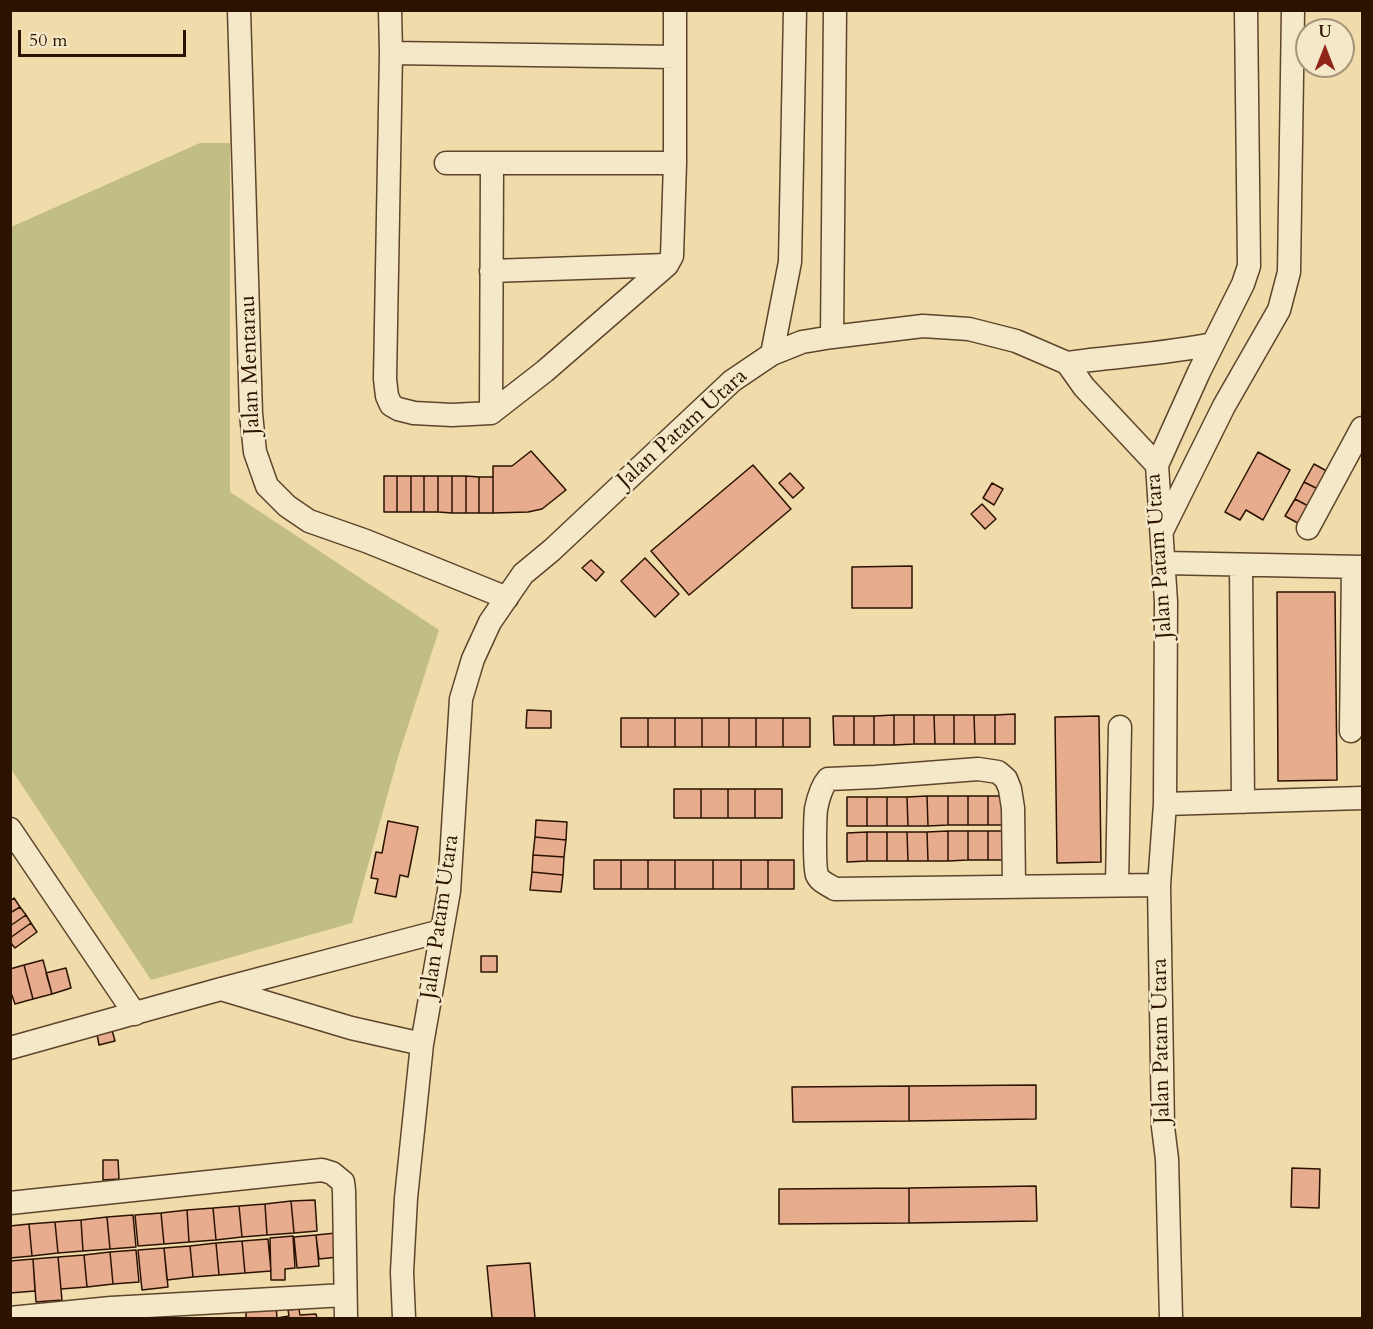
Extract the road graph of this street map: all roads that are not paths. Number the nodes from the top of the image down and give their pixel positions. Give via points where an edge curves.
1 (240, 10) edge
2 (390, 10) edge
3 (675, 10) edge
4 (795, 10) edge
5 (835, 10) edge
6 (1246, 10) edge
7 (1293, 10) edge
8 (391, 53) junction
9 (675, 57) junction
10 (447, 163) dead end
11 (492, 163) junction
12 (675, 163) junction
13 (667, 265) junction
14 (491, 271) junction
15 (832, 337) junction
16 (1213, 344) junction
17 (772, 354) junction
18 (1067, 363) junction
19 (491, 413) junction
20 (1362, 428) edge
21 (1157, 465) junction
22 (1352, 466) edge
23 (1308, 528) dead end
24 (1161, 533) junction
25 (1165, 563) junction
26 (1241, 566) junction
27 (1358, 567) edge
28 (507, 598) junction
29 (1358, 687) edge
30 (1120, 727) dead end
31 (1351, 731) dead end
32 (1362, 798) edge
33 (1243, 802) junction
34 (1165, 804) junction
35 (10, 829) edge
36 (1117, 885) junction
37 (1159, 885) junction
38 (1014, 886) junction
39 (441, 931) junction
40 (221, 989) junction
41 (135, 1014) junction
42 (422, 1044) junction
43 (10, 1048) edge
44 (10, 1203) edge
45 (345, 1295) junction
46 (224, 1310) edge
47 (111, 1313) edge
48 (10, 1318) edge
49 (346, 1318) edge
50 (404, 1318) edge
51 (1171, 1318) edge

1 - 28 street, Jalan Mentarau via 250,414 255,452 267,486 309,521
2 - 8 street
3 - 9 street
4 - 17 street via 790,262
5 - 15 street
6 - 16 street via 1249,266
7 - 24 street via 1289,272 1279,310 1224,406
8 - 9 street
8 - 19 street via 387,396 391,405 414,413
9 - 12 street
10 - 11 street
11 - 12 street
11 - 14 street
12 - 13 street via 674,240
13 - 14 street
13 - 19 street
14 - 19 street
15 - 17 street, Jalan Patam Utara via 802,342
15 - 18 street, Jalan Patam Utara via 923,326 969,329 1016,341
16 - 18 street
16 - 21 street
17 - 28 street, Jalan Patam Utara via 732,381 523,573
18 - 21 street, Jalan Patam Utara via 1084,387
20 - 22 street
21 - 24 street, Jalan Patam Utara
22 - 23 street
24 - 25 street, Jalan Patam Utara
25 - 26 street
25 - 34 street, Jalan Patam Utara
26 - 27 street
26 - 33 street
27 - 29 street
28 - 39 street, Jalan Patam Utara via 490,621 461,699 450,891
29 - 31 street
30 - 36 street
32 - 33 street
33 - 34 street
34 - 37 street, Jalan Patam Utara
35 - 41 street
36 - 37 street
36 - 38 street
37 - 51 street, Jalan Patam Utara
38 - 38 street via 1013,808 1006,779 998,771 828,779 823,784 816,810 817,875 835,889
39 - 40 street
39 - 42 street, Jalan Patam Utara
40 - 41 street
40 - 42 street via 351,1028
41 - 43 street
42 - 50 street, Jalan Patam Utara via 406,1198
44 - 45 street via 322,1170 343,1182
45 - 46 street
45 - 49 street
46 - 47 street
47 - 48 street

